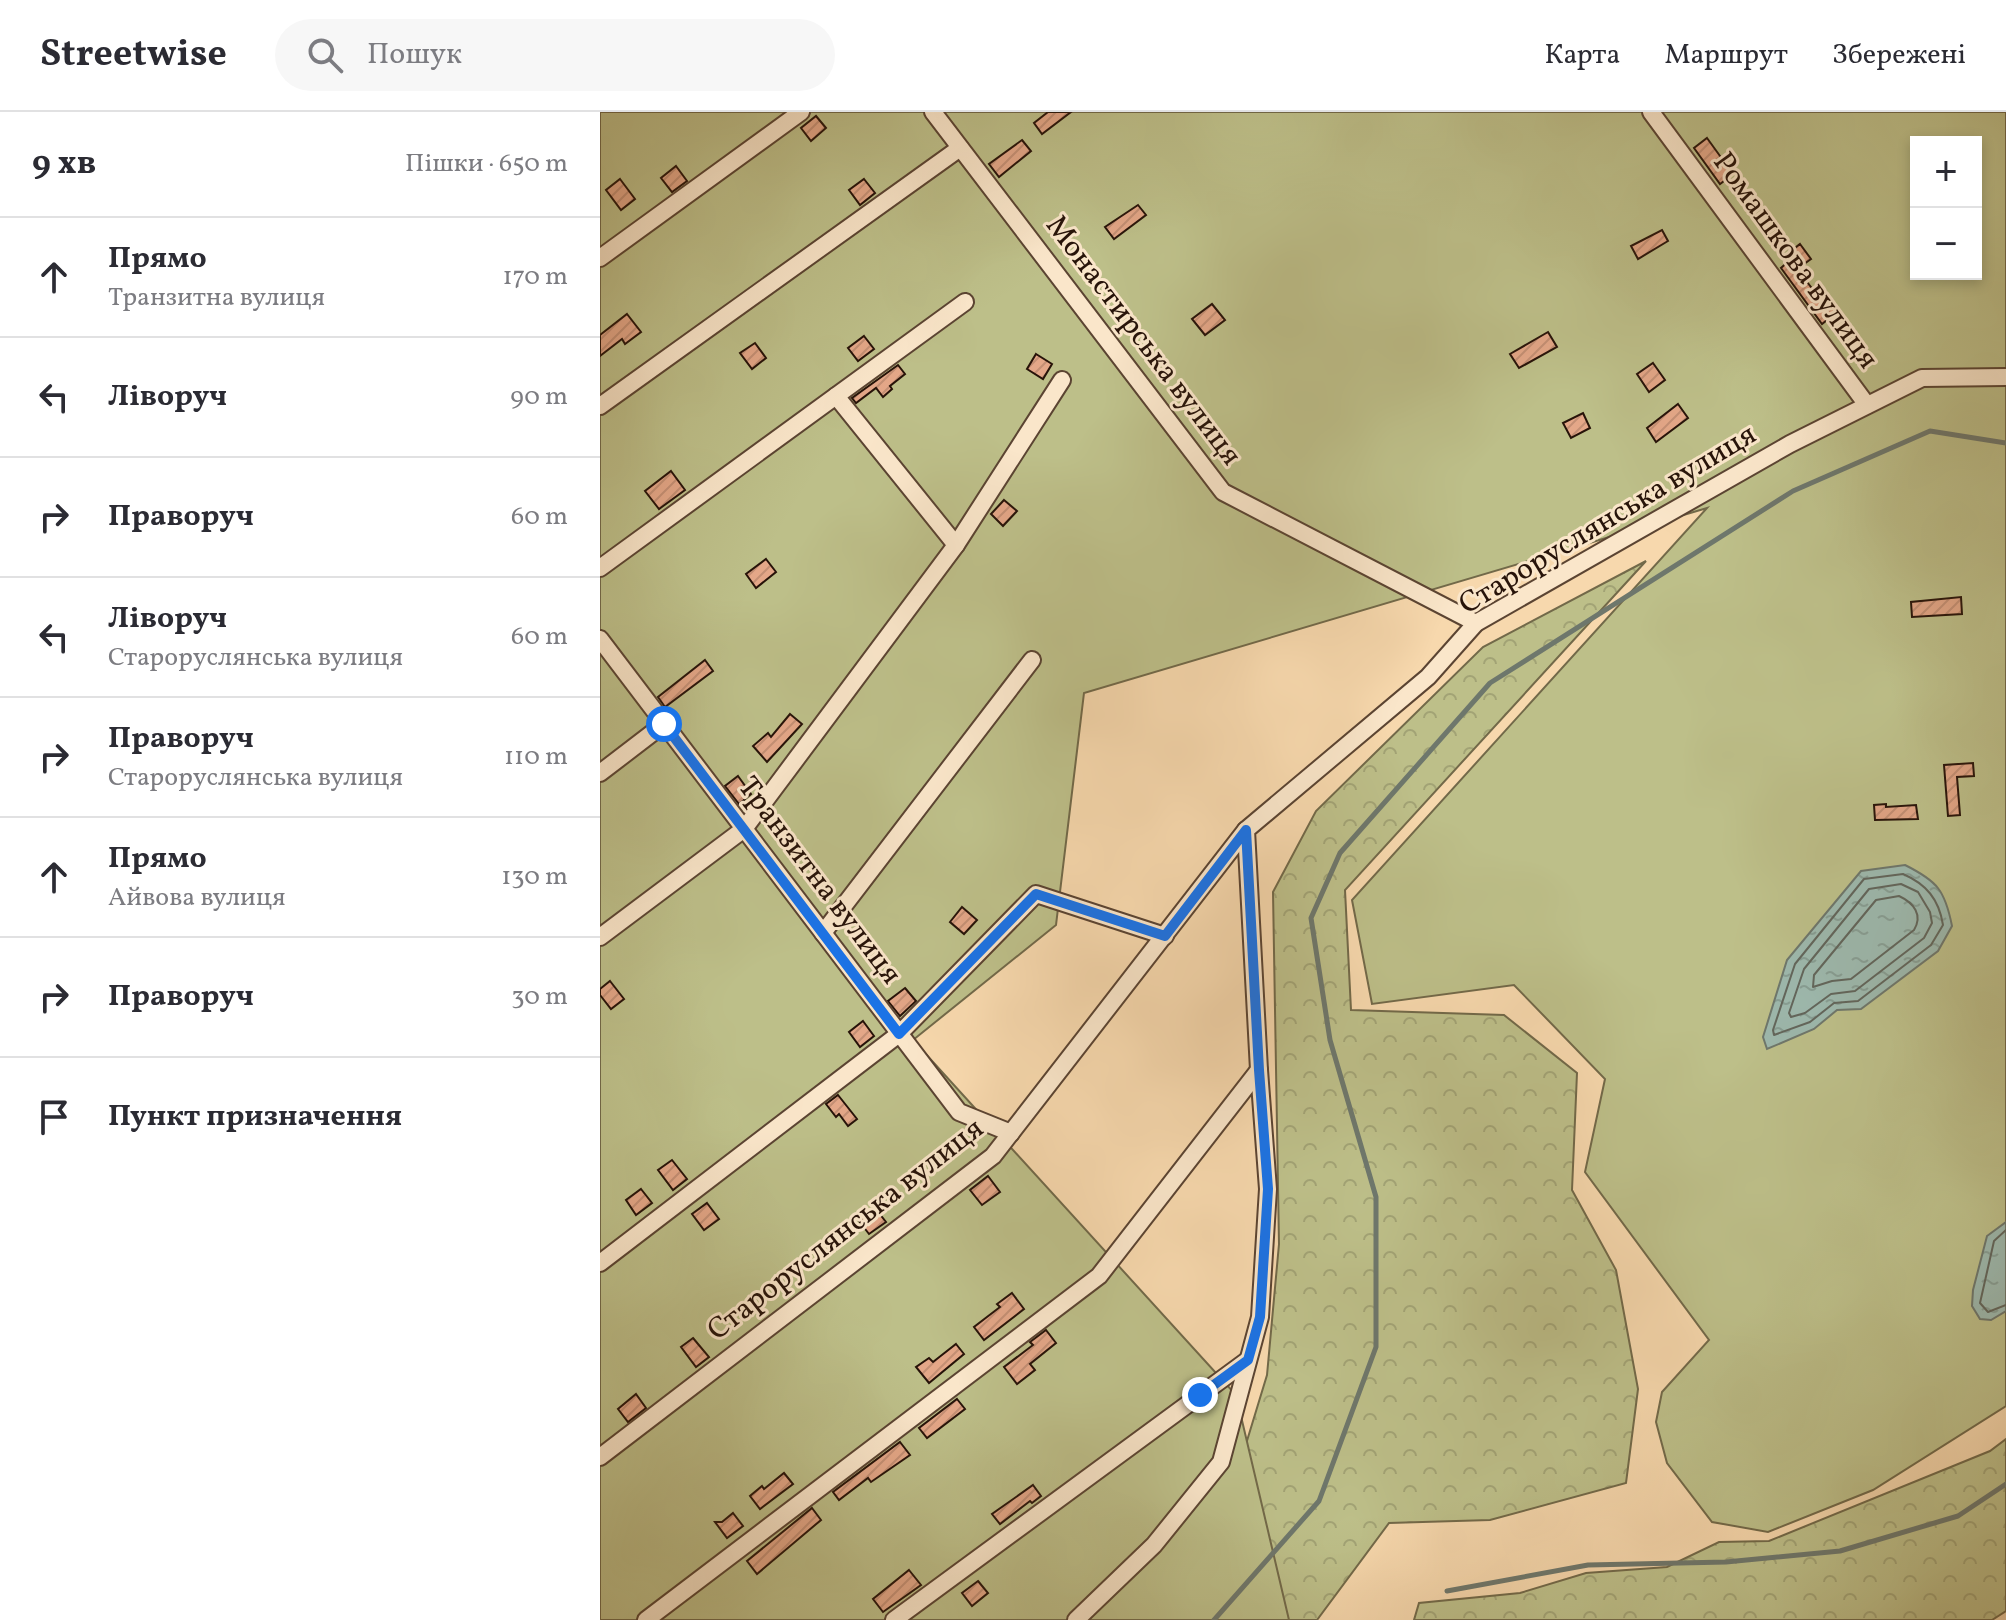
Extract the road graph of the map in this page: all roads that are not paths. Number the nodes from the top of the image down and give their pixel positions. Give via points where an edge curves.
1 (801, 112) edge
2 (933, 112) edge
3 (1651, 112) edge
4 (960, 148) junction
5 (600, 258) edge
6 (965, 302) dead end
7 (2006, 377) edge
8 (1062, 380) dead end
9 (836, 396) junction
10 (1867, 405) junction
11 (600, 406) edge
12 (956, 545) junction
13 (600, 568) edge
14 (1476, 623) junction
15 (600, 639) edge
16 (1032, 660) dead end
17 (664, 724) junction
18 (600, 773) edge
19 (744, 829) junction
20 (1246, 830) junction
21 (823, 933) junction
22 (1165, 936) junction
23 (600, 937) edge
24 (899, 1034) junction
25 (1259, 1070) junction
26 (1011, 1133) junction
27 (600, 1263) edge
28 (1248, 1360) junction
29 (600, 1457) edge
30 (646, 1620) edge
31 (894, 1620) edge
32 (1076, 1620) edge

1 - 5 street
2 - 4 street, Монастирська вулиця
3 - 10 street, Ромашкова вулиця
4 - 11 street
4 - 14 street, Монастирська вулиця via 1223,492
6 - 9 street
7 - 10 street, Староруслянська вулиця via 1922,378
8 - 12 street
9 - 12 street
9 - 13 street
10 - 14 street, Староруслянська вулиця
12 - 19 street
14 - 20 street, Староруслянська вулиця via 1428,677
15 - 17 street, Транзитна вулиця
16 - 21 street
17 - 18 street
17 - 19 street, Транзитна вулиця
19 - 21 street, Транзитна вулиця
19 - 23 street
20 - 22 street, Староруслянська вулиця
20 - 25 street
21 - 24 street, Транзитна вулиця
22 - 24 street via 1036,894
22 - 26 street, Староруслянська вулиця
24 - 26 street, Транзитна вулиця via 959,1112
24 - 27 street
25 - 28 street via 1268,1189 1260,1317
25 - 30 street via 1099,1276
26 - 29 street, Староруслянська вулиця via 993,1156
28 - 31 street
28 - 32 street via 1221,1462 1154,1545

